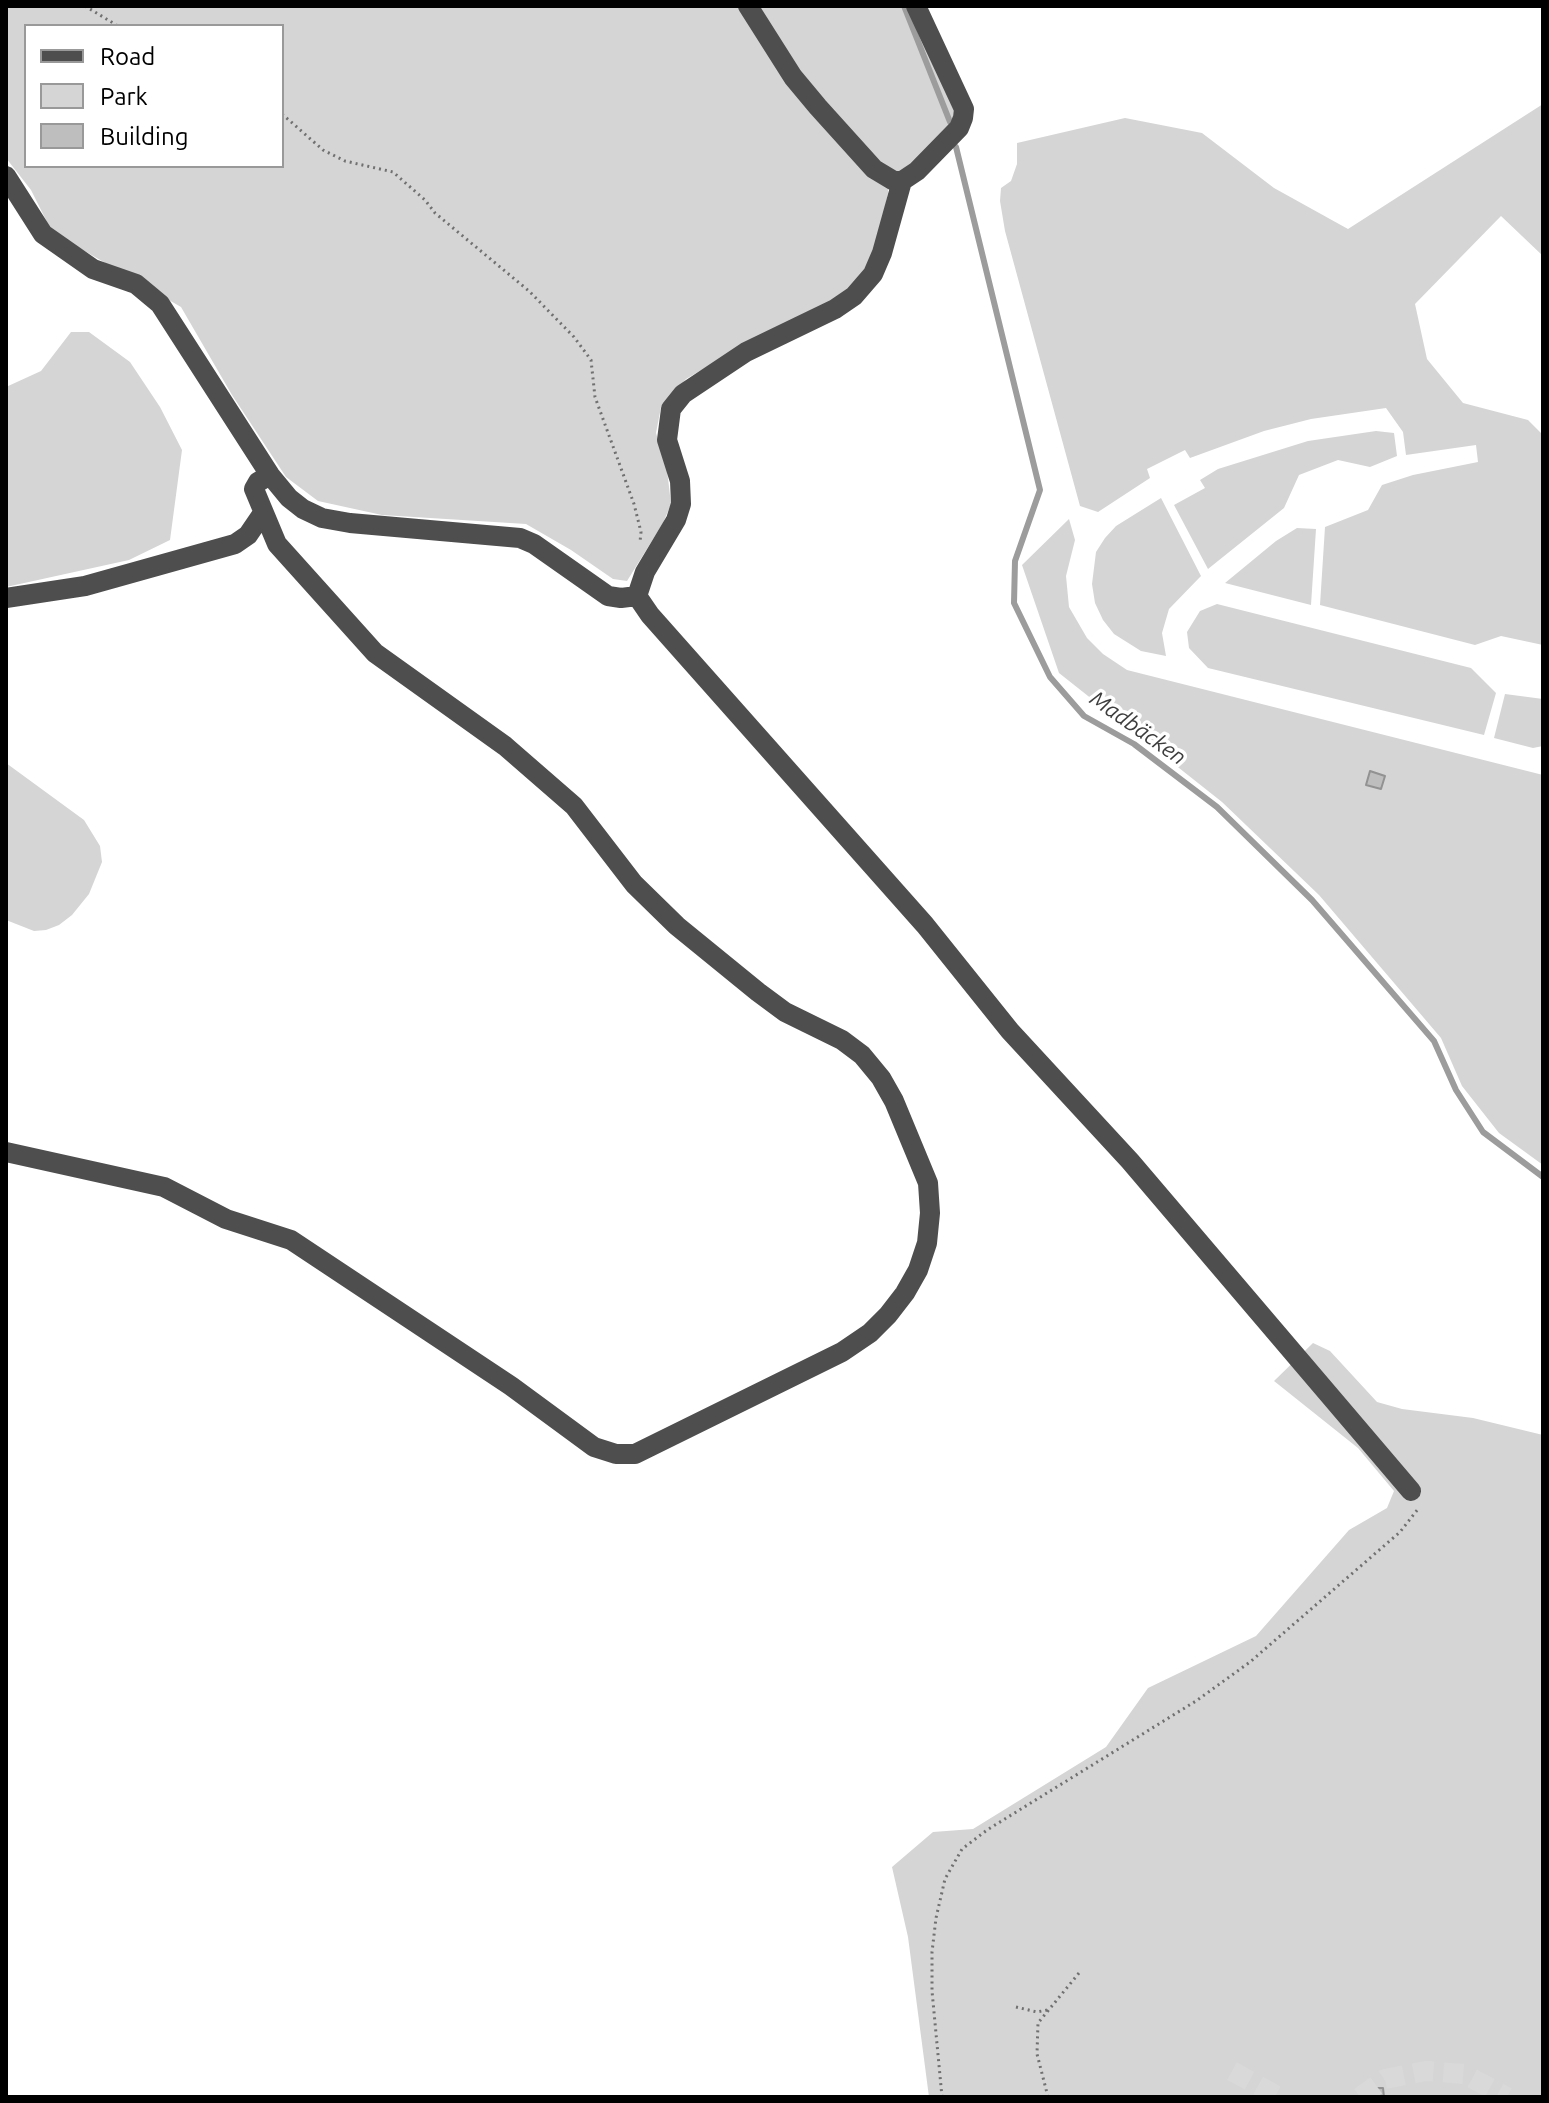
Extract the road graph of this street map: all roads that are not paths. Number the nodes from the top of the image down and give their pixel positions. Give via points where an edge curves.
1 (748, 6) edge
2 (916, 6) edge
3 (6, 176) edge
4 (902, 181) junction
5 (270, 475) junction
6 (263, 513) junction
7 (637, 596) junction
8 (6, 598) edge
9 (6, 1152) edge
10 (1411, 1491) road end

1 - 4 street via 818,107 874,169
2 - 4 street via 964,109 959,128
3 - 5 street via 43,234 93,269 136,284 160,304
4 - 7 street via 882,253 854,296 746,352 683,394 671,409 667,440 681,504
5 - 6 street via 254,489
5 - 7 street via 289,498 322,518 520,538 608,596
6 - 8 street via 235,544 85,586
6 - 9 street via 277,544 375,653 505,746 574,806 652,904 785,1012 862,1055 894,1101 928,1183 927,1243 918,1270 870,1333 842,1352 635,1454 616,1454 594,1447 291,1240 226,1219 164,1187
7 - 10 street

